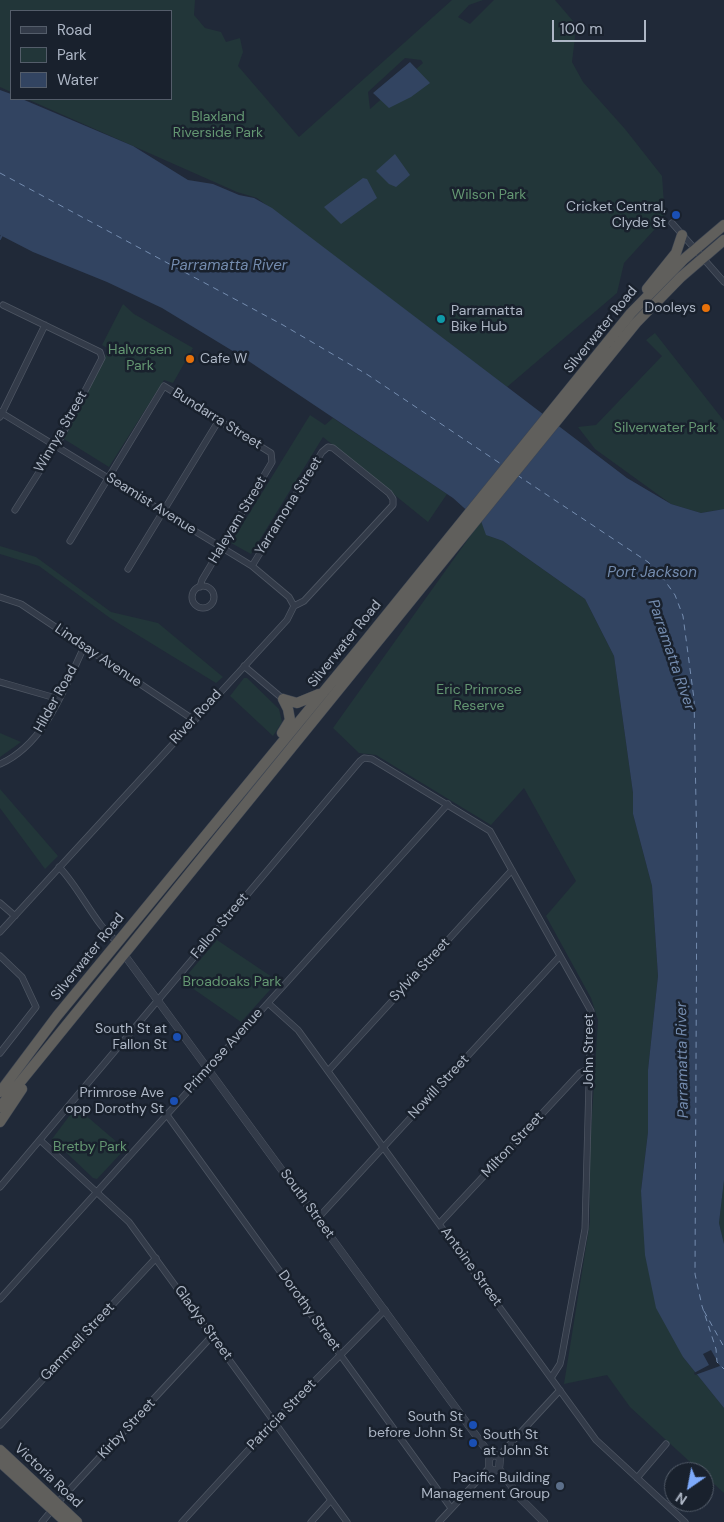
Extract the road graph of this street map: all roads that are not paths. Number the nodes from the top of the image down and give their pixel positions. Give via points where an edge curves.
1 (672, 223) dead end
2 (724, 224) edge
3 (682, 235) junction
4 (724, 240) edge
5 (695, 249) junction
6 (702, 258) junction
7 (724, 282) edge
8 (3, 305) dead end
9 (631, 313) junction
10 (45, 326) junction
11 (1, 414) edge
12 (219, 420) junction
13 (56, 446) junction
14 (328, 447) joint
15 (271, 453) joint
16 (108, 478) junction
17 (15, 510) dead end
18 (163, 512) junction
19 (454, 538) junction
20 (70, 541) dead end
21 (221, 547) junction
22 (252, 566) junction
23 (128, 569) dead end
24 (200, 587) dead end
25 (0, 597) edge
26 (294, 606) junction
27 (84, 647) junction
28 (244, 666) junction
29 (0, 682) edge
30 (324, 691) junction
31 (59, 698) junction
32 (283, 700) junction
33 (194, 720) junction
34 (364, 758) joint
35 (0, 764) edge
36 (250, 781) junction
37 (448, 804) junction
38 (59, 867) junction
39 (512, 870) junction
40 (0, 904) edge
41 (15, 916) junction
42 (0, 932) edge
43 (118, 942) junction
44 (123, 953) junction
45 (0, 956) edge
46 (560, 956) junction
47 (158, 999) junction
48 (268, 1003) junction
49 (49, 1026) junction
50 (0, 1053) edge
51 (38, 1060) junction
52 (209, 1068) junction
53 (590, 1068) junction
54 (328, 1071) junction
55 (0, 1081) edge
56 (0, 1092) edge
57 (0, 1107) edge
58 (167, 1115) junction
59 (0, 1122) edge
60 (40, 1140) junction
61 (384, 1147) junction
62 (0, 1187) edge
63 (97, 1192) junction
64 (318, 1218) junction
65 (440, 1224) junction
66 (156, 1258) junction
67 (0, 1299) edge
68 (384, 1310) junction
69 (212, 1336) junction
70 (341, 1355) junction
71 (551, 1378) junction
72 (560, 1390) junction
73 (274, 1422) junction
74 (0, 1425) edge
75 (666, 1444) dead end
76 (2, 1455) edge
77 (495, 1456) junction
78 (490, 1468) junction
79 (499, 1469) junction
80 (637, 1478) junction
81 (331, 1500) junction
82 (56, 1507) junction
83 (452, 1508) junction
84 (42, 1522) edge
85 (66, 1522) edge
86 (77, 1522) edge
87 (182, 1522) edge
88 (311, 1522) edge
89 (347, 1522) edge
90 (439, 1522) edge
91 (544, 1522) edge
92 (685, 1522) edge

1 - 3 street
2 - 5 highway, Silverwater Road
3 - 5 street
3 - 9 highway via 676,253
4 - 6 highway, Silverwater Road
5 - 6 street
5 - 9 highway, Silverwater Road
6 - 7 street
6 - 19 highway, Silverwater Road via 658,298
8 - 10 street
9 - 19 highway, Silverwater Road
10 - 11 street
10 - 13 street, Winnya Street via 100,352 102,358
11 - 13 street, Seamist Avenue
12 - 15 street, Bundarra Street
12 - 16 street, Bundarra Street via 164,386
12 - 18 street
13 - 16 street, Seamist Avenue
13 - 17 street, Winnya Street
14 - 22 street, Yarramona Street
14 - 26 street, River Road via 389,493 393,505 304,601
15 - 21 street, Haleyam Street via 272,462
16 - 18 street, Seamist Avenue
16 - 20 street
18 - 21 street, Seamist Avenue
18 - 23 street
19 - 30 highway, Silverwater Road
19 - 44 highway, Silverwater Road
21 - 22 street, Seamist Avenue
21 - 24 street, Haleyam Street
22 - 26 street, Seamist Avenue via 289,597
25 - 27 street, Lindsay Avenue via 21,604
26 - 28 street, River Road via 290,617
27 - 31 street, Hilder Road
27 - 33 street, Lindsay Avenue
28 - 32 street
28 - 33 street, River Road
29 - 31 street
30 - 32 highway via 303,702
30 - 36 highway, Silverwater Road
31 - 35 street, Hilder Road via 29,744
32 - 36 highway via 290,714 288,725 251,773
33 - 38 street, River Road
34 - 37 street, John Street via 378,762
34 - 47 street, Fallon Street
36 - 43 highway, Silverwater Road
37 - 39 street, John Street via 486,827
37 - 48 street, Primrose Avenue
38 - 41 street, River Road
38 - 43 street via 73,882 99,923
39 - 46 street, John Street
39 - 54 street, Sylvia Street
40 - 41 street
41 - 42 street, River Road
43 - 49 highway, Silverwater Road
44 - 47 street, South Street
44 - 51 highway, Silverwater Road
45 - 50 street via 22,977 36,1007
46 - 53 street, John Street via 591,1011
46 - 61 street, Nowill Street
47 - 52 street, South Street
47 - 60 street, Fallon Street
48 - 52 street, Primrose Avenue
48 - 54 street, Antoine Street via 298,1030
49 - 55 highway via 37,1034
49 - 56 highway, Silverwater Road
51 - 57 highway, Silverwater Road
51 - 59 highway
52 - 58 street, Primrose Avenue
52 - 64 street, South Street
53 - 65 street, Milton Street via 580,1073
53 - 71 street, John Street via 585,1235 560,1364
54 - 61 street, Antoine Street
58 - 63 street, Primrose Avenue
58 - 70 street, Dorothy Street
60 - 62 street, Fallon Street
60 - 63 street, Gladys Street
61 - 64 street, Nowill Street
61 - 65 street, Antoine Street
63 - 66 street, Gladys Street via 129,1222
63 - 67 street, Primrose Avenue
64 - 68 street, South Street
65 - 71 street, Antoine Street
66 - 69 street, Gladys Street
66 - 74 street, Gammell Street
68 - 70 street, Patricia Street
68 - 77 street, South Street
69 - 73 street, Gladys Street
69 - 82 street, Kirby Street
70 - 73 street, Patricia Street
70 - 83 street, Dorothy Street
71 - 72 street, Antoine Street
72 - 77 street
72 - 80 street, Antoine Street via 596,1440
73 - 81 street, Gladys Street
73 - 87 street, Patricia Street
75 - 80 street
76 - 82 highway, Victoria Road
77 - 78 street via 488,1460
77 - 79 street
78 - 79 street via 494,1471
78 - 83 street
79 - 91 street via 521,1499
80 - 92 street, Antoine Street
81 - 88 street
81 - 89 street, Gladys Street
82 - 84 street, Kirby Street
82 - 85 highway, Victoria Road
82 - 86 highway, Victoria Road
83 - 90 street

